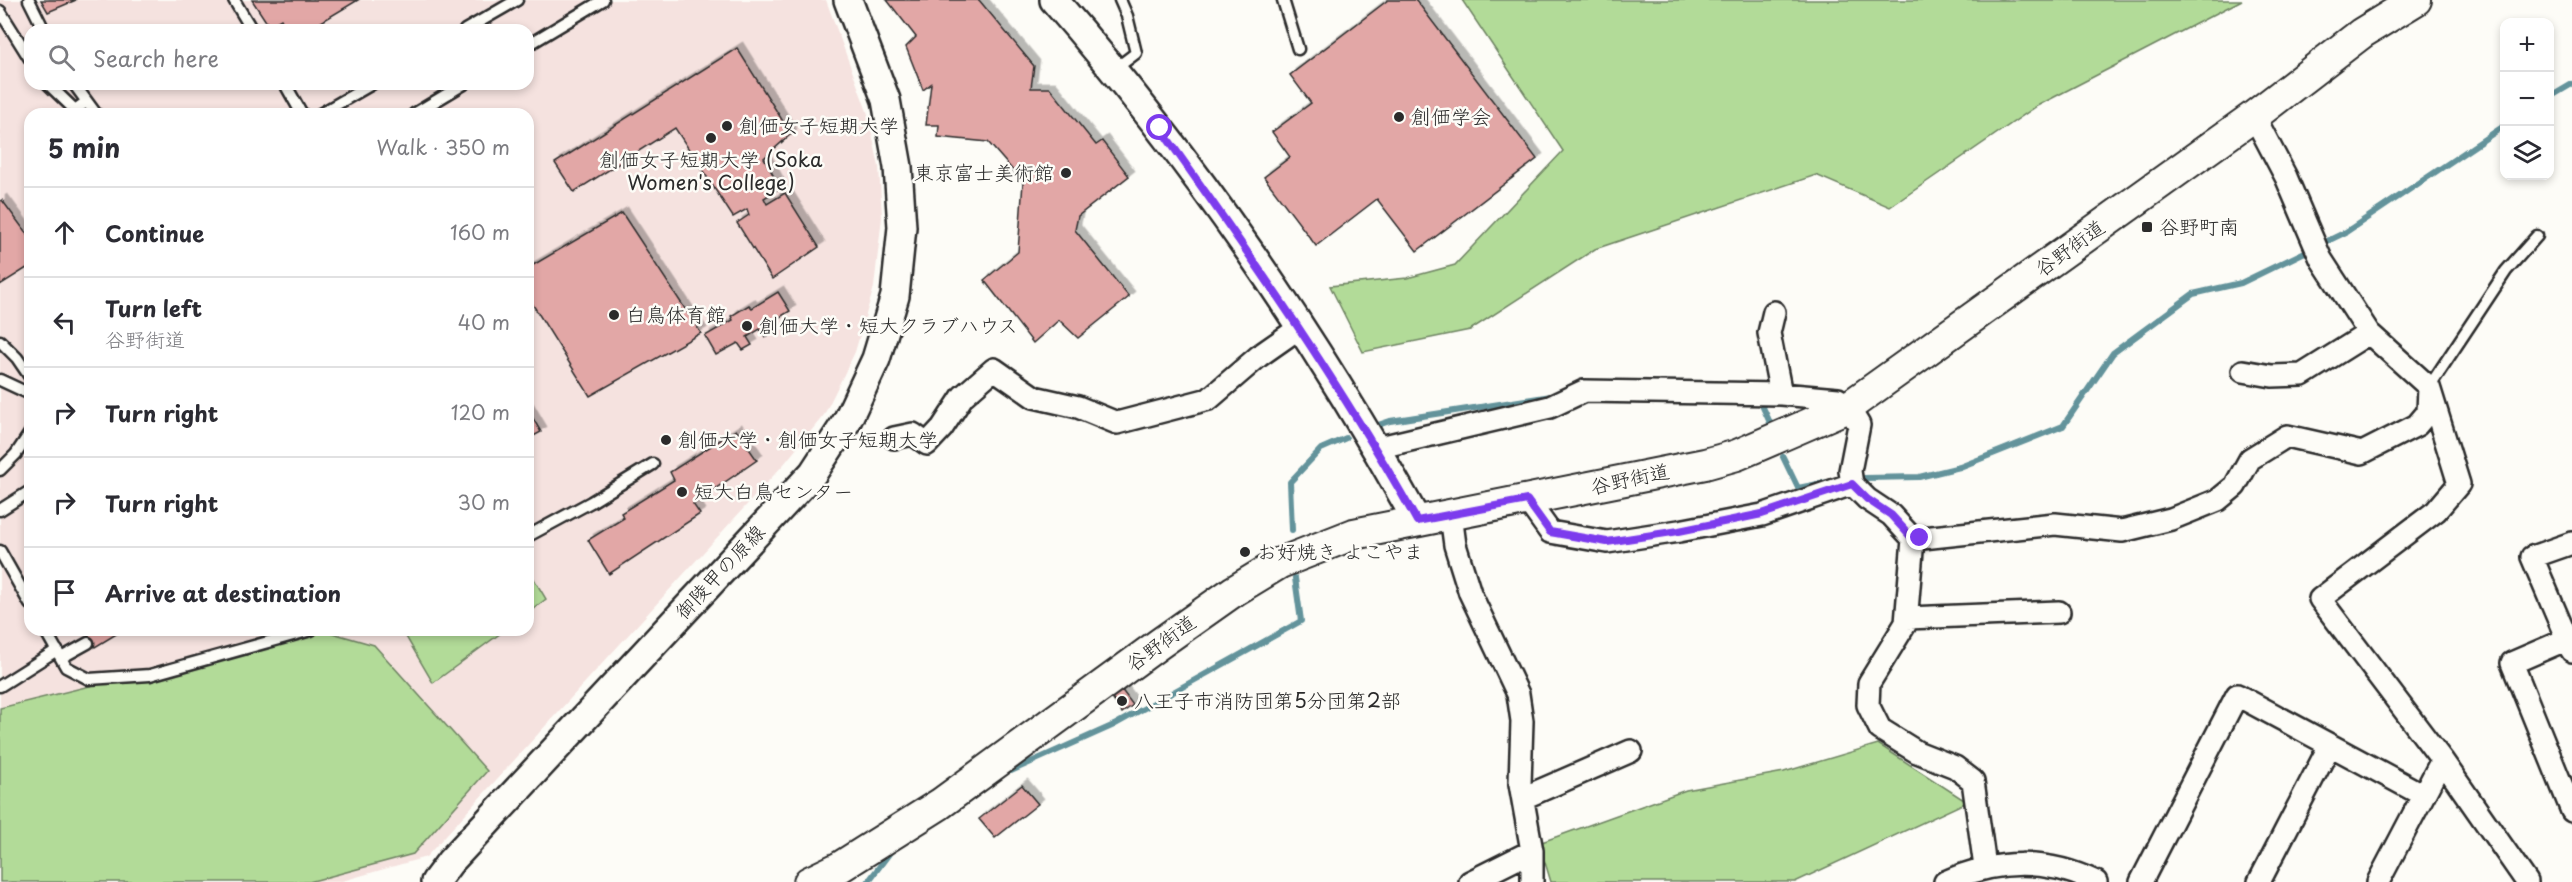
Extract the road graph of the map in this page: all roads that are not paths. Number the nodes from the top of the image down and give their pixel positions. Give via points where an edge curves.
1 (29, 0) edge
2 (234, 0) edge
3 (517, 0) edge
4 (603, 0) edge
5 (848, 0) edge
6 (1054, 0) edge
7 (1119, 0) edge
8 (1282, 0) edge
9 (2416, 0) edge
10 (0, 11) edge
11 (41, 24) edge
12 (248, 24) edge
13 (475, 24) edge
14 (534, 41) edge
15 (24, 49) edge
16 (1298, 49) dead end
17 (1115, 69) junction
18 (54, 90) edge
19 (81, 90) edge
20 (288, 90) edge
21 (362, 90) edge
22 (454, 90) edge
23 (86, 102) junction
24 (72, 108) edge
25 (80, 108) edge
26 (91, 108) edge
27 (299, 108) edge
28 (330, 108) edge
29 (424, 108) edge
30 (2254, 116) junction
31 (2537, 236) dead end
32 (1774, 312) dead end
33 (1299, 328) junction
34 (2369, 333) junction
35 (2, 345) edge
36 (24, 369) edge
37 (2242, 371) dead end
38 (0, 380) edge
39 (2429, 387) junction
40 (24, 391) edge
41 (1781, 394) junction
42 (1848, 407) junction
43 (894, 438) dead end
44 (24, 443) edge
45 (1376, 448) junction
46 (653, 464) dead end
47 (0, 470) edge
48 (1852, 484) junction
49 (24, 495) edge
50 (1527, 500) junction
51 (0, 510) edge
52 (1451, 515) junction
53 (1417, 521) junction
54 (534, 533) edge
55 (1913, 539) junction
56 (2572, 543) edge
57 (0, 551) edge
58 (24, 593) edge
59 (2059, 612) dead end
60 (1907, 618) junction
61 (48, 636) edge
62 (290, 636) edge
63 (2570, 642) edge
64 (88, 643) dead end
65 (59, 654) junction
66 (0, 686) edge
67 (2330, 745) junction
68 (1631, 751) dead end
69 (2442, 760) junction
70 (2423, 795) junction
71 (1523, 798) junction
72 (2572, 810) edge
73 (1532, 851) junction
74 (1985, 867) junction
75 (839, 874) edge
76 (2516, 877) edge
77 (1955, 880) edge
78 (435, 882) edge
79 (809, 882) edge
80 (1470, 882) edge
81 (1532, 882) edge
82 (2096, 882) edge
83 (2141, 882) edge
84 (2259, 882) edge
85 (2379, 882) edge

1 - 11 lane
2 - 12 lane
3 - 13 lane
4 - 14 lane
5 - 78 street, 御陵甲の原線 via 886,100 898,167 902,227 895,296 876,360 847,421 813,473
6 - 17 street
7 - 17 lane via 1136,53
8 - 16 lane
9 - 30 main road, 谷野街道 via 2362,33
10 - 15 lane
17 - 33 street
18 - 24 lane
19 - 23 lane
20 - 27 lane
21 - 28 lane
22 - 29 lane
23 - 25 lane
23 - 26 lane
30 - 34 street via 2286,177 2321,259
30 - 42 main road, 谷野街道
31 - 39 lane via 2506,271
32 - 41 street via 1768,333
33 - 43 street via 1209,399 1117,423 1077,407 1034,397 993,369 963,396 927,444 913,434
33 - 45 street
34 - 37 street via 2302,375
34 - 39 street
35 - 36 lane
38 - 40 lane
39 - 55 street via 2428,412 2417,425 2361,453 2287,436 2250,459 2235,486 2218,500 2171,519 2122,531 2055,524
39 - 69 street via 2459,483 2436,510 2320,599
41 - 42 street via 1839,399
41 - 45 street via 1584,391 1550,407
42 - 48 street via 1859,425 1850,471
42 - 50 main road, 谷野街道 via 1737,455
44 - 47 lane
45 - 53 street
46 - 54 lane
48 - 50 street via 1762,514 1607,542 1550,532
48 - 55 street via 1891,515
49 - 51 lane
50 - 52 main road, 谷野街道
52 - 53 main road, 谷野街道
52 - 71 street via 1455,545 1470,593 1518,694
53 - 75 main road, 谷野街道 via 1354,534 1258,575
55 - 60 street
56 - 63 street via 2532,557
57 - 58 lane
59 - 60 street
60 - 74 street via 1869,683 1868,705 1880,729 1917,752 1955,767 1973,781
61 - 65 lane
62 - 65 lane via 150,675 89,679 66,667
63 - 72 street via 2512,663
64 - 65 lane
65 - 66 lane
67 - 70 street
67 - 83 street via 2237,695
67 - 84 street
68 - 71 street
69 - 70 street
69 - 76 street
70 - 85 street
71 - 73 street
73 - 80 street
73 - 81 street
74 - 77 street
74 - 82 street via 2035,865 2061,869
75 - 79 main road, 谷野街道

